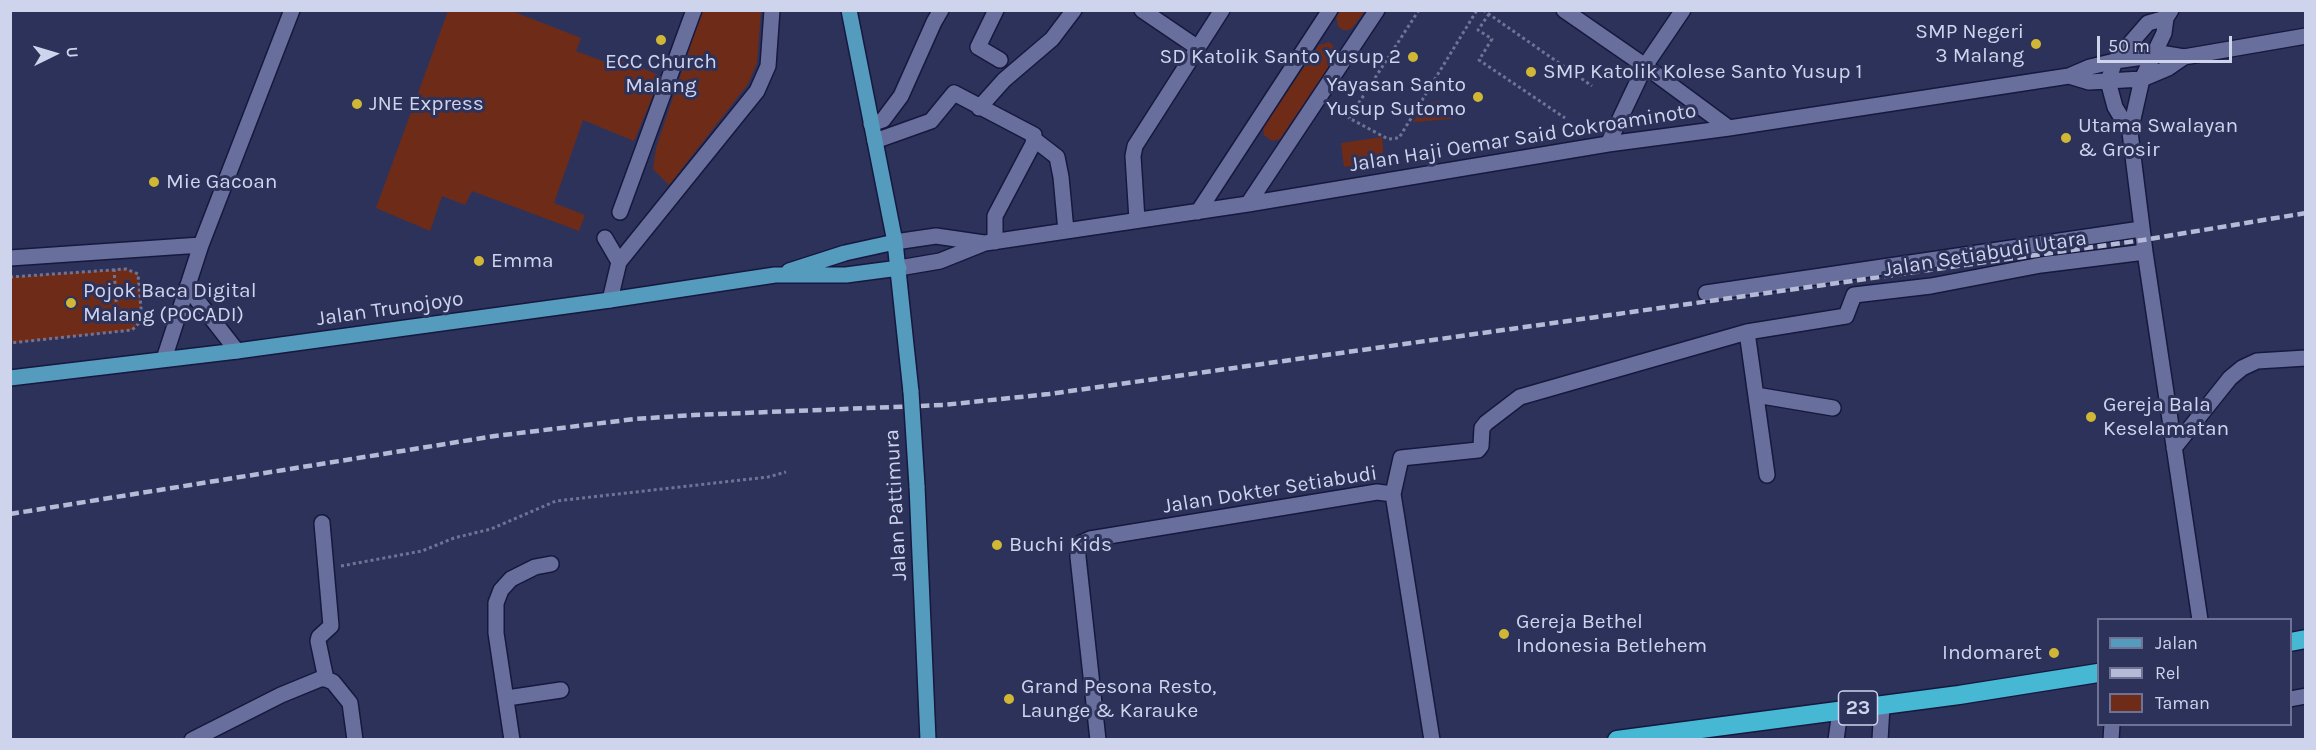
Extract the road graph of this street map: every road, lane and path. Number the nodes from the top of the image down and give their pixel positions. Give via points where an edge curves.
1 (292, 10) edge
2 (694, 10) edge
3 (772, 10) edge
4 (849, 10) edge
5 (941, 10) edge
6 (996, 10) edge
7 (1074, 10) edge
8 (1142, 10) edge
9 (1222, 10) edge
10 (1330, 10) edge
11 (1377, 10) edge
12 (1419, 10) edge
13 (1477, 10) edge
14 (1483, 10) edge
15 (1564, 10) edge
16 (1683, 10) edge
17 (1488, 14) junction
18 (2169, 14) edge
19 (2306, 36) edge
20 (1198, 48) junction
21 (2152, 57) junction
22 (2184, 57) junction
23 (1000, 60) dead end
24 (2115, 61) junction
25 (1645, 66) junction
26 (2069, 76) junction
27 (2142, 79) junction
28 (2108, 81) junction
29 (1592, 86) dead end
30 (979, 108) junction
31 (1565, 118) dead end
32 (871, 124) junction
33 (1729, 128) junction
34 (2130, 132) junction
35 (1035, 140) junction
36 (875, 141) junction
37 (1608, 144) junction
38 (1248, 204) junction
39 (620, 212) dead end
40 (1198, 212) junction
41 (1137, 220) junction
42 (2141, 229) junction
43 (1066, 231) junction
44 (605, 238) dead end
45 (895, 242) junction
46 (990, 243) junction
47 (201, 245) junction
48 (2145, 252) junction
49 (10, 258) edge
50 (619, 262) junction
51 (114, 267) dead end
52 (899, 268) junction
53 (775, 275) junction
54 (10, 277) edge
55 (188, 287) junction
56 (1706, 293) dead end
57 (610, 300) junction
58 (117, 314) dead end
59 (1846, 316) joint
60 (1747, 332) junction
61 (10, 343) edge
62 (237, 351) junction
63 (2306, 358) edge
64 (164, 359) junction
65 (10, 378) edge
66 (1756, 395) junction
67 (1833, 408) dead end
68 (2174, 448) junction
69 (786, 472) dead end
70 (1767, 475) dead end
71 (1393, 494) junction
72 (321, 523) dead end
73 (551, 564) dead end
74 (327, 569) junction
75 (2200, 618) edge
76 (2097, 673) edge
77 (326, 679) junction
78 (561, 690) dead end
79 (507, 698) junction
80 (1882, 706) junction
81 (1840, 711) junction
82 (192, 740) edge
83 (355, 740) edge
84 (512, 740) edge
85 (928, 740) edge
86 (1098, 740) edge
87 (1431, 740) edge
88 (1617, 740) edge
89 (1836, 740) edge
90 (1880, 740) edge

1 - 47 street
2 - 39 street
3 - 50 street via 768,66 757,91
4 - 32 main road
5 - 32 street via 901,96 883,120
6 - 23 street via 978,47
7 - 30 street via 1052,39 1004,80
8 - 20 street
9 - 20 street
10 - 40 street
11 - 38 street
12 - 13 path via 1349,118 1388,139 1399,138
14 - 17 path
15 - 25 street
16 - 25 street
17 - 29 path
17 - 31 path via 1478,30 1492,39 1479,60
18 - 21 street
18 - 24 street via 2148,23
19 - 22 street
20 - 41 street via 1135,146
21 - 22 street, Jalan Haji Oemar Said Cokroaminoto
21 - 24 street, Jalan Haji Oemar Said Cokroaminoto
21 - 27 street
22 - 27 street
24 - 26 street, Jalan Haji Oemar Said Cokroaminoto
24 - 28 street
25 - 33 street
25 - 37 street
26 - 28 street, Jalan Haji Oemar Said Cokroaminoto via 2089,82
26 - 33 street, Jalan Haji Oemar Said Cokroaminoto
27 - 28 street, Jalan Haji Oemar Said Cokroaminoto
27 - 34 street
28 - 34 street via 2115,108
30 - 35 street via 1032,133
30 - 36 street via 954,93 931,120
32 - 36 main road
33 - 37 street, Jalan Haji Oemar Said Cokroaminoto
34 - 42 street
35 - 43 street via 1057,157
35 - 46 street via 995,216
36 - 45 main road
37 - 38 street, Jalan Haji Oemar Said Cokroaminoto
38 - 40 street, Jalan Haji Oemar Said Cokroaminoto
40 - 41 street, Jalan Haji Oemar Said Cokroaminoto
41 - 43 street, Jalan Haji Oemar Said Cokroaminoto
42 - 48 street
42 - 56 street
43 - 46 street, Jalan Haji Oemar Said Cokroaminoto
44 - 50 street
45 - 46 street, Jalan Haji Oemar Said Cokroaminoto via 936,236
45 - 52 main road, Jalan Pattimura
45 - 53 main road, Jalan Trunojoyo
46 - 52 street, Jalan Haji Oemar Said Cokroaminoto via 940,261
47 - 49 street
47 - 55 street
48 - 59 street, Jalan Setiabudi Utara via 1854,295
48 - 68 street
50 - 57 street
51 - 58 path
52 - 53 main road, Jalan Trunojoyo via 846,275
52 - 85 main road, Jalan Pattimura, bridge via 917,486
53 - 57 main road, Jalan Trunojoyo
54 - 61 path via 126,269 138,274 142,320 132,330
55 - 62 street
55 - 64 street
57 - 62 main road, Jalan Trunojoyo
59 - 60 street, Jalan Dokter Setiabudi
60 - 66 street
60 - 71 street, Jalan Dokter Setiabudi via 1520,398 1486,423 1478,450 1401,458
62 - 64 main road, Jalan Trunojoyo
63 - 68 street via 2257,362 2242,368
64 - 65 main road, Jalan Trunojoyo
66 - 67 street
66 - 70 street
68 - 75 street
69 - 74 path via 556,501 491,529 422,550
71 - 86 street, Jalan Dokter Setiabudi via 1377,492 1081,543 1078,557
71 - 87 street
72 - 74 street
73 - 79 street via 512,579 501,590 496,603 495,633
74 - 77 street via 332,626 318,641
76 - 80 highway, 23
77 - 82 street via 281,694
77 - 83 street via 350,703
78 - 79 street
79 - 84 street
80 - 81 highway, 23
80 - 90 street
81 - 88 highway, 23
81 - 89 street

